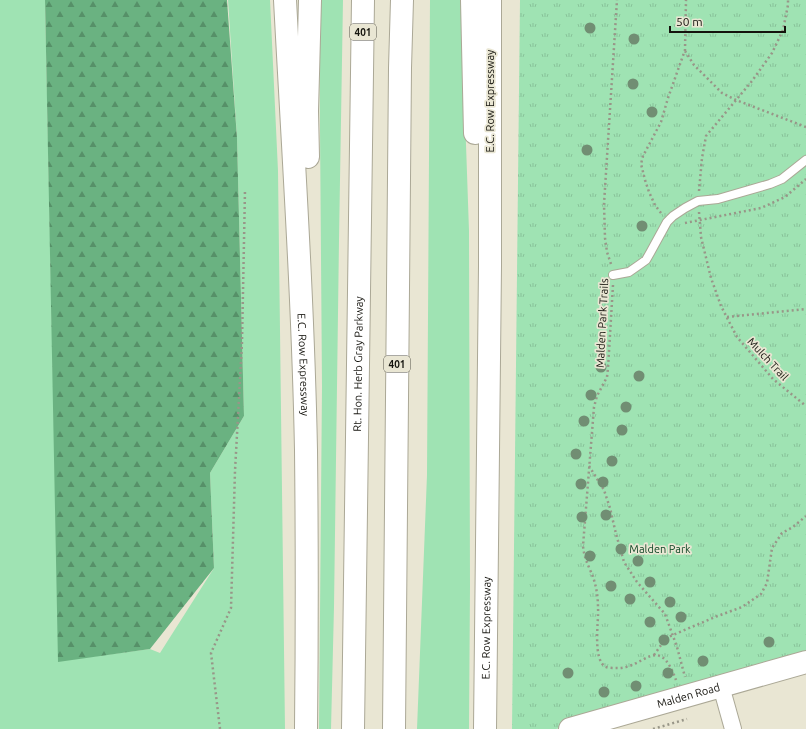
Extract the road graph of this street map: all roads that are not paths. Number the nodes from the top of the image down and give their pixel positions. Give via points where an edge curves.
1 (285, 0) edge
2 (310, 0) edge
3 (363, 0) edge
4 (402, 0) edge
5 (472, 0) edge
6 (490, 0) edge
7 (806, 160) edge
8 (299, 264) junction
9 (490, 266) junction
10 (613, 275) road end
11 (806, 662) edge
12 (721, 686) junction
13 (485, 722) edge
14 (306, 729) edge
15 (353, 729) edge
16 (394, 729) edge
17 (570, 729) edge
18 (733, 729) edge

1 - 8 main road, E.C. Row Expressway
2 - 8 main road via 308,176
3 - 15 main road, Rt. Hon. Herb Gray Parkway / 401
4 - 16 main road, 401
5 - 9 main road via 476,147
6 - 9 main road, E.C. Row Expressway
7 - 10 lane via 782,179 770,184 718,199 698,201 667,222 646,260 629,272
8 - 14 main road, E.C. Row Expressway via 306,450
9 - 13 main road, E.C. Row Expressway
11 - 12 main road, Malden Road
12 - 17 main road, Malden Road
12 - 18 street

